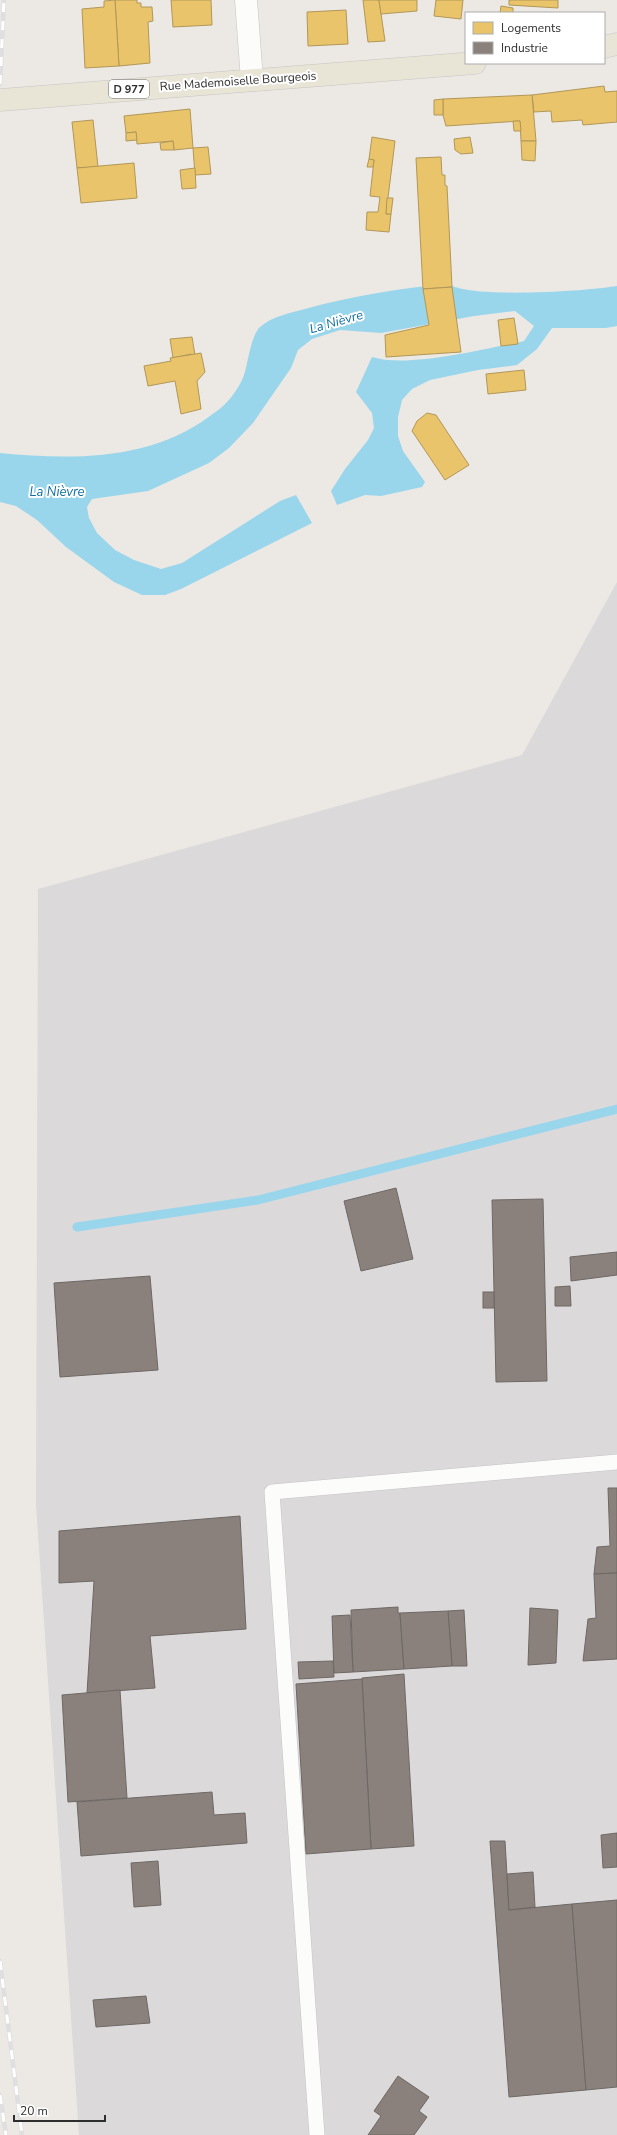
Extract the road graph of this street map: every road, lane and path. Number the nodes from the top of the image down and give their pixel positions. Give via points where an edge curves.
1 (246, 0) edge
2 (617, 44) edge
3 (605, 47) edge
4 (465, 64) edge
5 (252, 80) junction
6 (0, 100) edge
7 (617, 1462) edge
8 (318, 2135) edge

1 - 5 street
2 - 3 main road
4 - 5 main road, Rue Mademoiselle Bourgeois / D 977
5 - 6 main road, Rue Mademoiselle Bourgeois / D 977
7 - 8 lane via 272,1492

